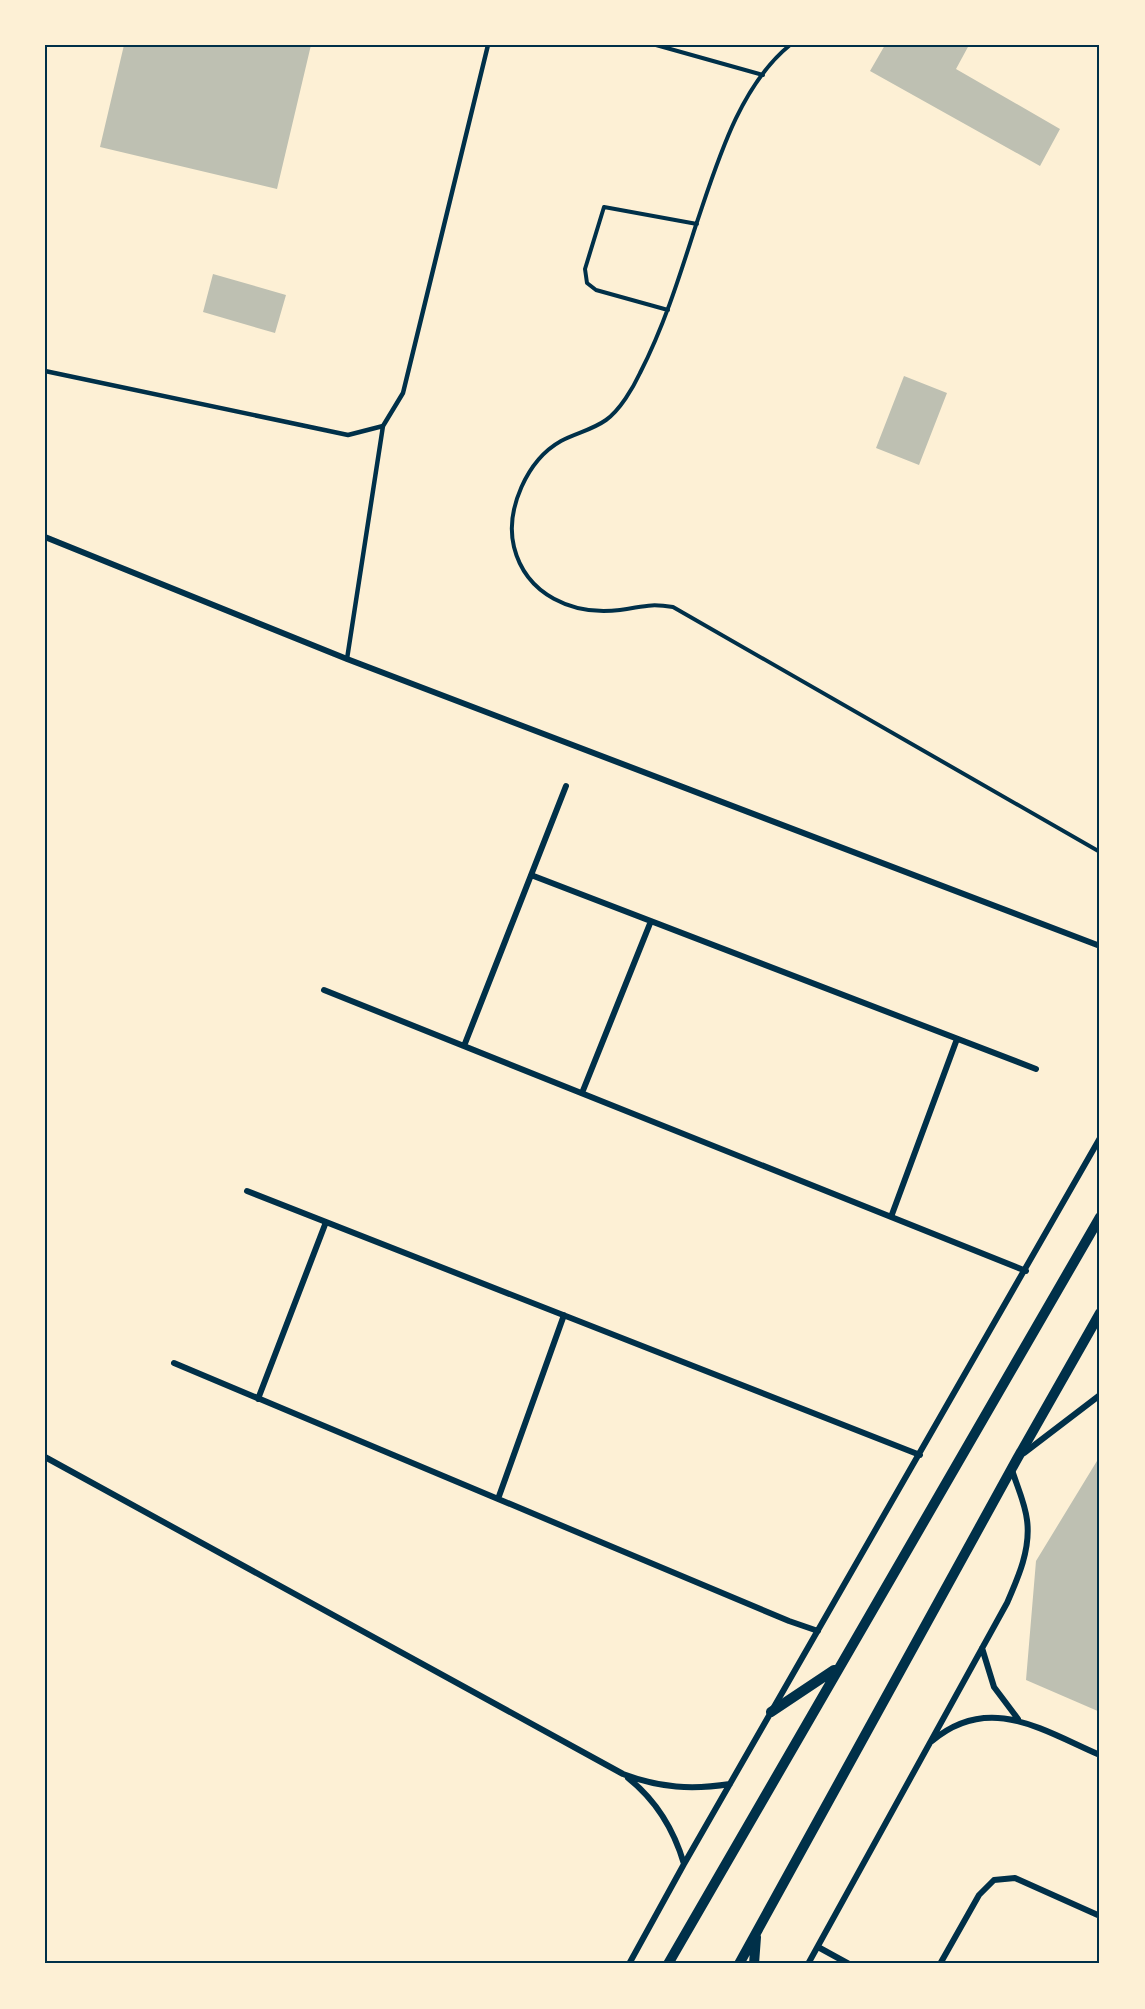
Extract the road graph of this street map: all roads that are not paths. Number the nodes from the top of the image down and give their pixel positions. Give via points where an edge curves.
1 (488, 45) edge
2 (45, 371) edge
3 (383, 426) junction
4 (45, 537) edge
5 (347, 659) junction
6 (566, 786) dead end
7 (531, 875) junction
8 (651, 921) junction
9 (1100, 946) edge
10 (324, 990) dead end
11 (957, 1039) junction
12 (464, 1046) junction
13 (1036, 1070) dead end
14 (582, 1093) junction
15 (1100, 1138) edge
16 (247, 1191) dead end
17 (891, 1217) junction
18 (1100, 1217) edge
19 (326, 1222) junction
20 (1026, 1271) junction
21 (1100, 1313) edge
22 (564, 1315) junction
23 (174, 1364) dead end
24 (1100, 1395) edge
25 (258, 1399) junction
26 (920, 1455) junction
27 (45, 1456) edge
28 (1014, 1464) junction
29 (498, 1499) junction
30 (818, 1631) junction
31 (982, 1648) junction
32 (837, 1668) junction
33 (771, 1712) junction
34 (1018, 1720) junction
35 (927, 1744) junction
36 (1100, 1755) edge
37 (623, 1774) junction
38 (730, 1784) junction
39 (684, 1864) junction
40 (1100, 1916) edge
41 (756, 1932) junction
42 (818, 1947) junction
43 (629, 1964) edge
44 (668, 1964) edge
45 (739, 1964) edge
46 (754, 1964) edge
47 (808, 1964) edge
48 (849, 1964) edge
49 (940, 1964) edge

1 - 3 lane via 403,393
2 - 3 lane via 348,435
3 - 5 lane
4 - 5 street
5 - 9 street
6 - 7 street
7 - 8 street
7 - 12 street
8 - 11 street
8 - 14 street
10 - 12 street
11 - 13 street
11 - 17 street
12 - 14 street
14 - 17 street
15 - 20 street
16 - 19 street
17 - 20 street
18 - 32 street
19 - 22 street
19 - 25 street
20 - 26 street
21 - 28 street
22 - 26 street
22 - 29 street
23 - 25 street
24 - 28 street
25 - 29 street
26 - 30 street
27 - 37 street
28 - 31 street via 1028,1521 1026,1549 1019,1577
28 - 41 street
29 - 30 street
30 - 33 street
31 - 34 street via 994,1687
31 - 35 street
32 - 33 street
32 - 44 street
33 - 38 street
34 - 35 street via 994,1716 969,1719 946,1729
34 - 36 street
35 - 42 street
37 - 38 street via 665,1787 687,1789
37 - 39 street via 662,1814
38 - 39 street
39 - 43 street
40 - 49 street via 1015,1878 994,1880 979,1895
41 - 45 street
41 - 46 street
42 - 47 street
42 - 48 street

